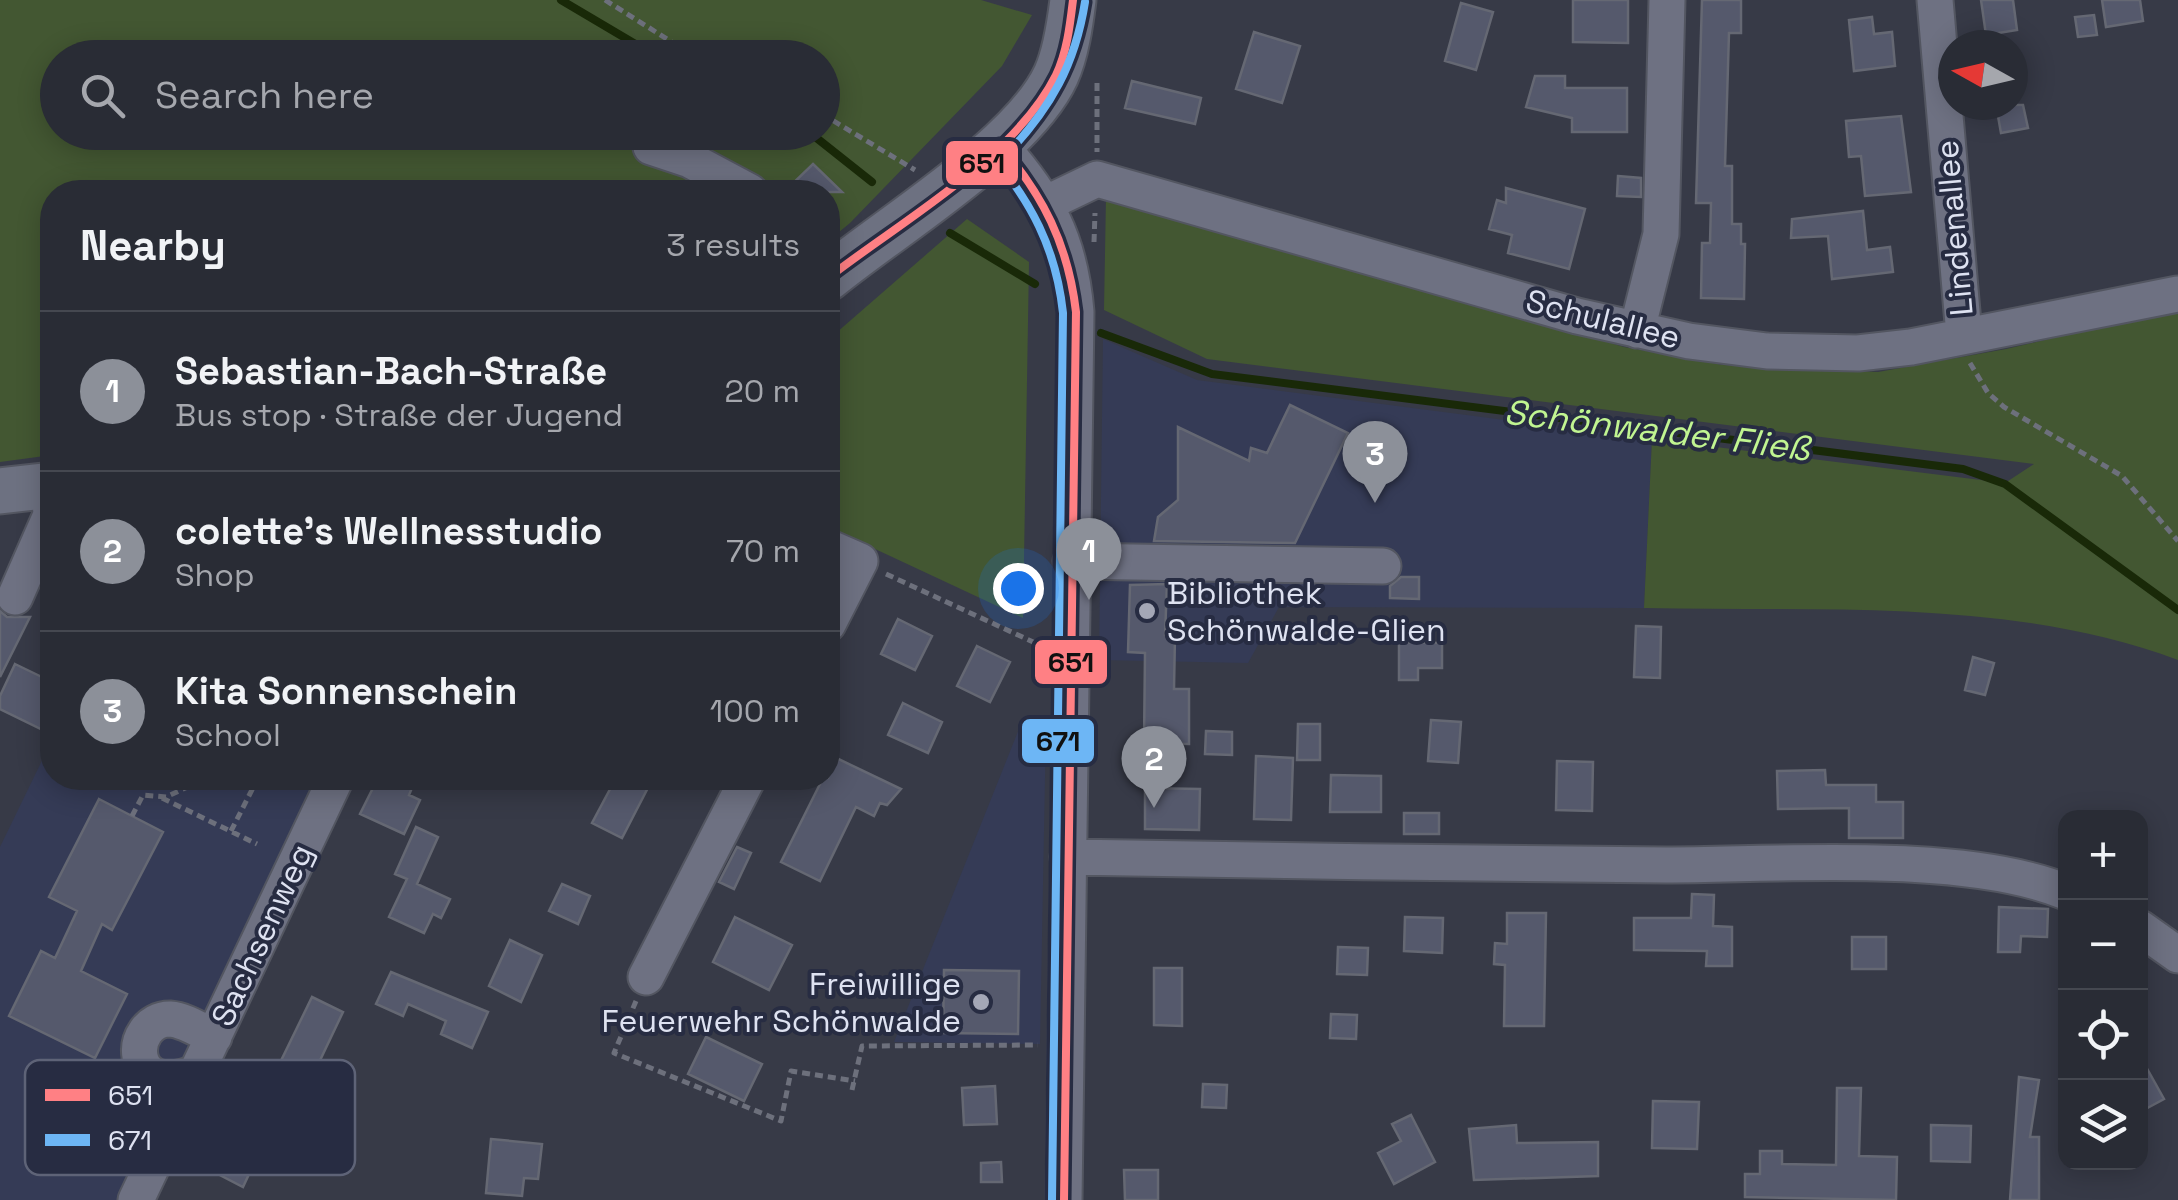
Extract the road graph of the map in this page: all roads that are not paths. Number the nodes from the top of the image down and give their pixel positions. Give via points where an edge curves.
1 (1073, 0) edge
2 (1667, 0) edge
3 (1935, 0) edge
4 (999, 144) junction
5 (660, 150) edge
6 (728, 180) edge
7 (1045, 204) junction
8 (840, 265) edge
9 (2178, 294) edge
10 (1637, 330) junction
11 (1964, 336) junction
12 (40, 486) edge
13 (0, 491) edge
14 (40, 541) edge
15 (1071, 561) junction
16 (1382, 566) dead end
17 (15, 597) dead end
18 (330, 790) edge
19 (742, 790) edge
20 (1068, 857) junction
21 (2058, 890) edge
22 (2148, 934) edge
23 (2178, 955) edge
24 (646, 977) road end
25 (214, 1036) junction
26 (141, 1060) edge
27 (203, 1060) edge
28 (148, 1175) edge
29 (136, 1200) edge
30 (1064, 1200) edge

1 - 4 main road via 1056,75
2 - 10 street via 1661,234
3 - 11 street, Lindenallee
4 - 7 street
4 - 8 main road
5 - 6 street
7 - 10 street, Schulallee via 1098,179
7 - 15 street via 1071,261 1076,312
9 - 11 street, Schulallee
10 - 11 street, Schulallee via 1767,352 1858,354
12 - 13 main road
14 - 17 street
15 - 16 street
15 - 20 street
18 - 25 street, Sachsenweg
19 - 24 street
20 - 21 street via 1812,863 1938,868
20 - 30 street
22 - 23 street
25 - 26 street via 174,1019 154,1024 141,1040
25 - 27 street, Sachsenweg
28 - 29 street, Sachsenweg

